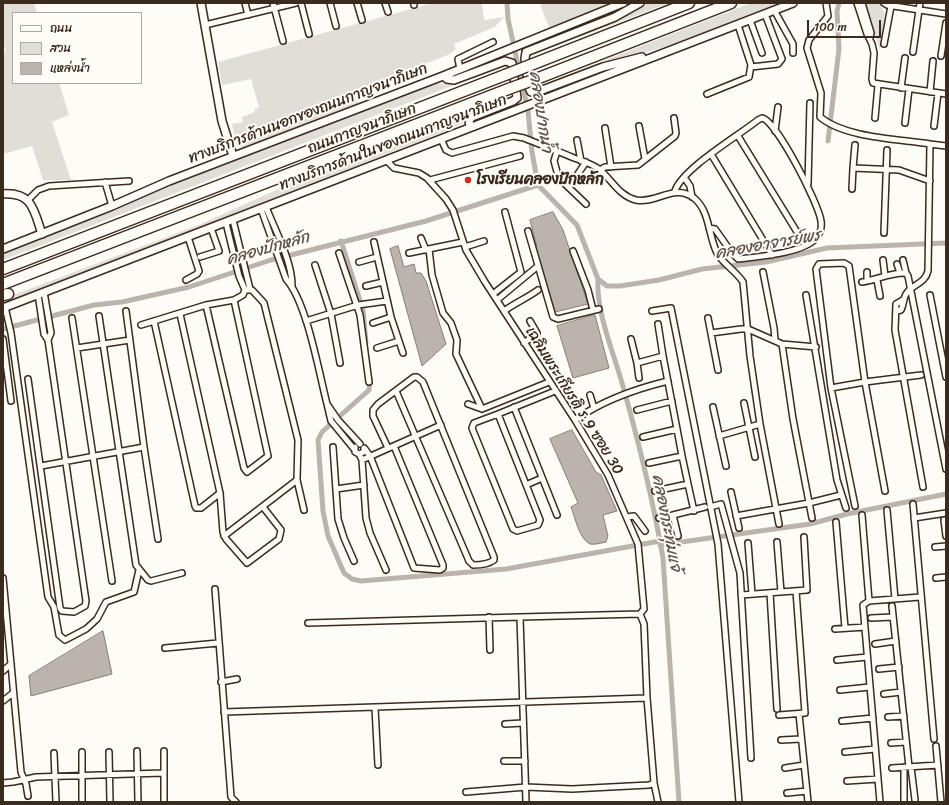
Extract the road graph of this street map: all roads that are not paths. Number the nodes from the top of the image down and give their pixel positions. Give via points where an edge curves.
1 (201, 3) edge
2 (245, 3) edge
3 (296, 3) edge
4 (301, 3) edge
5 (330, 3) edge
6 (357, 3) edge
7 (386, 3) edge
8 (623, 3) edge
9 (640, 3) edge
10 (689, 3) edge
11 (731, 3) edge
12 (793, 3) edge
13 (826, 3) edge
14 (857, 3) edge
15 (862, 3) edge
16 (884, 3) edge
17 (920, 3) edge
18 (890, 4) edge
19 (273, 6) edge
20 (611, 8) junction
21 (774, 10) junction
22 (919, 10) junction
23 (388, 12) dead end
24 (765, 14) junction
25 (946, 14) edge
26 (248, 15) junction
27 (615, 17) junction
28 (362, 20) dead end
29 (750, 20) junction
30 (946, 23) edge
31 (205, 25) junction
32 (738, 25) junction
33 (336, 26) dead end
34 (309, 34) dead end
35 (870, 38) junction
36 (283, 41) dead end
37 (492, 42) dead end
38 (884, 44) dead end
39 (668, 50) junction
40 (913, 52) dead end
41 (762, 53) dead end
42 (793, 53) dead end
43 (941, 56) dead end
44 (905, 58) dead end
45 (933, 61) dead end
46 (751, 68) junction
47 (460, 69) junction
48 (444, 76) junction
49 (878, 85) junction
50 (901, 88) junction
51 (909, 89) junction
52 (930, 92) junction
53 (938, 93) junction
54 (707, 94) dead end
55 (946, 94) edge
56 (810, 103) dead end
57 (778, 107) dead end
58 (674, 118) dead end
59 (875, 118) dead end
60 (905, 123) dead end
61 (639, 126) dead end
62 (934, 126) dead end
63 (470, 127) junction
64 (605, 128) dead end
65 (775, 131) junction
66 (738, 136) junction
67 (441, 139) junction
68 (577, 140) dead end
69 (930, 144) junction
70 (855, 145) dead end
71 (946, 146) edge
72 (888, 150) dead end
73 (557, 151) junction
74 (711, 154) junction
75 (233, 156) junction
76 (520, 156) dead end
77 (645, 159) junction
78 (386, 160) junction
79 (583, 162) junction
80 (611, 167) junction
81 (853, 168) junction
82 (600, 170) junction
83 (886, 170) junction
84 (684, 177) junction
85 (560, 179) dead end
86 (430, 180) junction
87 (129, 181) dead end
88 (930, 181) junction
89 (105, 182) junction
90 (808, 185) junction
91 (852, 189) dead end
92 (675, 192) junction
93 (3, 194) edge
94 (692, 197) junction
95 (28, 200) junction
96 (586, 204) dead end
97 (112, 206) junction
98 (264, 208) junction
99 (505, 212) dead end
100 (229, 221) junction
101 (211, 228) junction
102 (709, 228) junction
103 (528, 231) dead end
104 (884, 233) dead end
105 (42, 234) junction
106 (188, 237) junction
107 (421, 238) dead end
108 (484, 241) dead end
109 (374, 242) dead end
110 (464, 245) junction
111 (805, 245) junction
112 (3, 249) edge
113 (427, 249) junction
114 (573, 250) dead end
115 (340, 253) dead end
116 (408, 253) dead end
117 (772, 255) junction
118 (377, 257) junction
119 (200, 258) dead end
120 (883, 260) dead end
121 (903, 260) dead end
122 (359, 262) dead end
123 (897, 264) dead end
124 (315, 265) dead end
125 (538, 266) junction
126 (3, 269) edge
127 (763, 272) dead end
128 (867, 272) dead end
129 (900, 273) junction
130 (906, 273) junction
131 (885, 276) junction
132 (186, 280) dead end
133 (877, 280) junction
134 (383, 282) junction
135 (3, 284) edge
136 (292, 286) junction
137 (366, 286) dead end
138 (912, 289) junction
139 (248, 290) junction
140 (538, 290) dead end
141 (41, 293) junction
142 (493, 294) junction
143 (930, 294) dead end
144 (806, 295) dead end
145 (880, 296) dead end
146 (234, 300) junction
147 (497, 300) junction
148 (387, 301) junction
149 (206, 305) junction
150 (359, 305) junction
151 (4, 308) edge
152 (599, 309) dead end
153 (593, 310) junction
154 (126, 311) dead end
155 (504, 311) junction
156 (652, 311) dead end
157 (180, 314) junction
158 (331, 314) junction
159 (99, 316) dead end
160 (391, 317) junction
161 (72, 318) dead end
162 (708, 318) dead end
163 (154, 321) junction
164 (306, 321) junction
165 (530, 321) dead end
166 (373, 324) dead end
167 (658, 324) dead end
168 (141, 325) dead end
169 (748, 329) junction
170 (711, 334) junction
171 (631, 339) dead end
172 (48, 340) junction
173 (130, 340) junction
174 (775, 340) junction
175 (3, 341) edge
176 (399, 341) junction
177 (103, 343) junction
178 (524, 343) junction
179 (782, 344) junction
180 (816, 347) junction
181 (77, 348) junction
182 (377, 348) dead end
183 (403, 353) dead end
184 (663, 356) junction
185 (340, 363) dead end
186 (637, 363) junction
187 (945, 367) edge
188 (718, 370) dead end
189 (921, 375) dead end
190 (903, 377) junction
191 (946, 377) edge
192 (639, 378) dead end
193 (28, 379) dead end
194 (668, 381) junction
195 (369, 382) dead end
196 (549, 382) junction
197 (865, 382) junction
198 (831, 388) junction
199 (396, 391) junction
200 (555, 391) junction
201 (590, 395) dead end
202 (11, 401) dead end
203 (672, 401) junction
204 (744, 402) dead end
205 (327, 404) junction
206 (468, 404) dead end
207 (514, 407) junction
208 (713, 407) dead end
209 (594, 408) junction
210 (482, 409) junction
211 (637, 410) dead end
212 (498, 414) junction
213 (575, 420) junction
214 (760, 424) junction
215 (441, 425) junction
216 (749, 427) junction
217 (677, 429) junction
218 (417, 436) junction
219 (719, 436) junction
220 (643, 437) dead end
221 (360, 444) junction
222 (394, 446) junction
223 (144, 447) junction
224 (333, 447) dead end
225 (388, 448) junction
226 (354, 449) junction
227 (365, 449) junction
228 (118, 451) junction
229 (359, 454) junction
230 (370, 456) junction
231 (682, 456) junction
232 (94, 457) junction
233 (755, 457) dead end
234 (362, 460) junction
235 (67, 461) junction
236 (649, 463) dead end
237 (41, 466) junction
238 (726, 466) dead end
239 (946, 469) edge
240 (542, 478) junction
241 (297, 480) junction
242 (688, 484) junction
243 (364, 485) junction
244 (526, 485) junction
245 (923, 487) dead end
246 (336, 489) junction
247 (655, 491) dead end
248 (885, 491) dead end
249 (731, 492) dead end
250 (220, 493) junction
251 (841, 495) junction
252 (809, 504) junction
253 (913, 504) dead end
254 (262, 506) junction
255 (855, 506) dead end
256 (707, 507) junction
257 (846, 508) dead end
258 (777, 509) junction
259 (304, 510) dead end
260 (887, 510) dead end
261 (694, 511) junction
262 (946, 513) edge
263 (557, 515) dead end
264 (674, 515) junction
265 (862, 515) dead end
266 (736, 516) junction
267 (627, 517) junction
268 (659, 518) dead end
269 (812, 518) dead end
270 (914, 518) junction
271 (944, 520) dead end
272 (836, 522) dead end
273 (779, 524) dead end
274 (739, 528) dead end
275 (645, 531) dead end
276 (224, 536) junction
277 (678, 536) dead end
278 (946, 536) edge
279 (804, 537) dead end
280 (158, 539) dead end
281 (777, 542) dead end
282 (748, 543) dead end
283 (946, 546) edge
284 (935, 547) dead end
285 (354, 561) dead end
286 (139, 570) junction
287 (386, 570) dead end
288 (182, 573) dead end
289 (946, 577) edge
290 (3, 578) edge
291 (936, 578) dead end
292 (112, 581) dead end
293 (215, 589) dead end
294 (796, 591) junction
295 (781, 592) junction
296 (770, 593) junction
297 (752, 594) junction
298 (741, 595) junction
299 (920, 597) junction
300 (895, 598) junction
301 (869, 601) junction
302 (892, 606) dead end
303 (640, 614) junction
304 (520, 616) junction
305 (489, 617) junction
306 (894, 617) junction
307 (871, 618) dead end
308 (308, 623) dead end
309 (845, 628) junction
310 (865, 628) junction
311 (835, 629) dead end
312 (896, 641) junction
313 (218, 643) junction
314 (875, 644) dead end
315 (165, 648) dead end
316 (490, 650) dead end
317 (867, 657) junction
318 (837, 660) dead end
319 (12, 664) junction
320 (899, 667) junction
321 (880, 669) dead end
322 (3, 671) edge
323 (237, 679) dead end
324 (221, 682) junction
325 (870, 687) junction
326 (840, 690) dead end
327 (901, 692) junction
328 (13, 693) junction
329 (884, 694) dead end
330 (647, 698) junction
331 (3, 701) edge
332 (522, 704) junction
333 (375, 708) junction
334 (777, 708) dead end
335 (224, 712) junction
336 (799, 714) junction
337 (779, 715) dead end
338 (904, 716) junction
339 (888, 717) dead end
340 (872, 718) junction
341 (842, 721) dead end
342 (523, 723) junction
343 (505, 724) dead end
344 (801, 739) junction
345 (934, 739) dead end
346 (781, 740) dead end
347 (906, 742) junction
348 (891, 743) dead end
349 (936, 746) dead end
350 (875, 749) junction
351 (136, 751) dead end
352 (164, 751) dead end
353 (82, 752) dead end
354 (109, 752) dead end
355 (845, 752) dead end
356 (54, 753) dead end
357 (751, 758) dead end
358 (504, 761) dead end
359 (525, 761) junction
360 (378, 765) dead end
361 (804, 765) junction
362 (938, 765) junction
363 (908, 767) junction
364 (785, 768) dead end
365 (892, 768) dead end
366 (163, 772) junction
367 (137, 774) junction
368 (110, 775) junction
369 (55, 776) junction
370 (82, 776) junction
371 (24, 778) junction
372 (878, 779) junction
373 (847, 781) dead end
374 (3, 783) edge
375 (654, 783) junction
376 (526, 788) junction
377 (806, 791) junction
378 (466, 792) dead end
379 (786, 793) dead end
380 (28, 796) dead end
381 (915, 800) dead end
382 (904, 801) edge
383 (56, 802) edge
384 (82, 802) edge
385 (110, 802) edge
386 (138, 802) edge
387 (164, 802) edge
388 (236, 802) edge
389 (526, 802) edge
390 (658, 802) edge
391 (738, 802) edge
392 (808, 802) edge
393 (880, 802) edge
394 (941, 802) edge

1 - 31 main road
2 - 26 street
3 - 19 street
4 - 34 street
5 - 33 street
6 - 28 street
7 - 23 street
8 - 20 main road, ทางบริการด้านนอกของถนนกาญจนาภิเษก
9 - 27 main road
10 - 126 highway, ถนนกาญจนาภิเษก, bridge
11 - 135 highway, ถนนกาญจนาภิเษก, bridge
12 - 21 main road, ทางบริการด้านในของถนนกาญจนาภิเษก
13 - 69 street via 828,16 809,40 807,48 821,93 819,115 836,126 863,135
14 - 35 street
15 - 35 street via 871,33
16 - 18 street
17 - 22 street
18 - 22 street
18 - 38 street
19 - 26 street
19 - 36 street
20 - 27 main road via 618,12
20 - 47 main road, ทางบริการด้านนอกของถนนกาญจนาภิเษก
21 - 24 main road, ทางบริการด้านในของถนนกาญจนาภิเษก
21 - 42 street via 793,44
22 - 25 street
22 - 40 street
24 - 29 main road, ทางบริการด้านในของถนนกาญจนาภิเษก
24 - 46 street via 782,59 778,64
26 - 31 street
27 - 39 main road via 526,52 531,92 603,67
29 - 32 main road, ทางบริการด้านในของถนนกาญจนาภิเษก
29 - 41 street
30 - 43 street
31 - 75 main road via 222,121
32 - 39 main road, ทางบริการด้านในของถนนกาญจนาภิเษก
32 - 46 street
35 - 49 street via 874,52 872,79 873,83
37 - 47 street via 458,59
39 - 63 main road, ทางบริการด้านในของถนนกาญจนาภิเษก
44 - 50 street
45 - 52 street
46 - 54 street via 749,77 745,80
47 - 48 main road, ทางบริการด้านนอกของถนนกาญจนาภิเษก
48 - 63 main road via 447,80 454,80 505,60 512,63 517,98 472,117 469,120
48 - 75 main road, ทางบริการด้านนอกของถนนกาญจนาภิเษก
49 - 50 street
49 - 59 street
50 - 51 street
51 - 52 street
51 - 60 street
52 - 53 street
53 - 55 street
53 - 62 street
56 - 90 street
57 - 65 street
58 - 77 street via 675,136
61 - 77 street
63 - 67 main road, ทางบริการด้านในของถนนกาญจนาภิเษก
64 - 80 street
65 - 66 street via 762,118
65 - 90 street
66 - 74 street
66 - 111 street
67 - 73 street via 446,150 452,153 513,136
67 - 78 main road, ทางบริการด้านในของถนนกาญจนาภิเษก
68 - 79 street
69 - 71 street
69 - 88 street
70 - 81 street
72 - 83 street
73 - 79 street
73 - 85 street via 554,161
74 - 84 street
74 - 117 street
75 - 97 main road, ทางบริการด้านนอกของถนนกาญจนาภิเษก
76 - 86 street
77 - 80 street via 635,166
78 - 86 street, เฉลิมพระเกียรติ ร.9 ซอย 30 via 391,166 419,173
78 - 98 main road, ทางบริการด้านในของถนนกาญจนาภิเษก
79 - 82 street
79 - 96 street via 568,186
80 - 82 street
81 - 83 street
81 - 91 street
82 - 92 street via 618,190 635,200 654,199
83 - 88 street via 899,170
83 - 104 street
84 - 92 street via 677,184
84 - 94 street via 690,186
86 - 110 street, เฉลิมพระเกียรติ ร.9 ซอย 30 via 453,210
87 - 89 street
88 - 138 street via 929,254 926,276
89 - 95 street via 49,186 38,190
89 - 97 street
90 - 111 street via 822,222 816,238
92 - 94 street
93 - 95 main road via 19,195
94 - 102 street via 702,208
95 - 105 main road
97 - 105 main road, ทางบริการด้านนอกของถนนกาญจนาภิเษก
98 - 100 main road, ทางบริการด้านในของถนนกาญจนาภิเษก
98 - 136 street via 284,254 292,277
98 - 136 street via 277,256 286,280
99 - 142 street via 521,272
100 - 101 main road, ทางบริการด้านในของถนนกาญจนาภิเษก
100 - 139 street via 244,262
100 - 139 street via 239,276
101 - 106 main road, ทางบริการด้านในของถนนกาญจนาภิเษก
101 - 119 street via 219,251
102 - 117 street via 715,229 738,259
102 - 169 street via 718,255 738,273 745,288
103 - 125 street
105 - 112 main road, ทางบริการด้านนอกของถนนกาญจนาภิเษก
106 - 132 street via 199,271
106 - 141 main road, ทางบริการด้านในของถนนกาญจนาภิเษก
107 - 113 street
108 - 110 street
109 - 118 street
110 - 113 street
110 - 142 street, เฉลิมพระเกียรติ ร.9 ซอย 30
111 - 117 street
113 - 116 street
113 - 210 street via 443,313 451,323 456,340 456,354
114 - 153 street
115 - 150 street
118 - 122 street
118 - 134 street
120 - 131 street
121 - 130 street
123 - 129 street
124 - 158 street
125 - 147 street
125 - 153 street via 553,317 558,319
127 - 174 street
128 - 133 street via 865,281
129 - 130 street
129 - 131 street
130 - 138 street
131 - 133 street
133 - 145 street
134 - 137 street
134 - 148 street
136 - 164 street
138 - 190 street via 896,304 895,330
138 - 239 street
139 - 146 street
139 - 241 street via 259,296 264,303 272,332 298,440
140 - 155 street
141 - 151 main road, ทางบริการด้านในของถนนกาญจนาภิเษก
141 - 172 street via 44,334
141 - 172 street via 51,333
142 - 147 street, เฉลิมพระเกียรติ ร.9 ซอย 30
143 - 187 street
144 - 180 street
146 - 149 street
146 - 149 street via 268,456 247,472
147 - 155 street, เฉลิมพระเกียรติ ร.9 ซอย 30
148 - 150 street
148 - 160 street
149 - 157 street
150 - 158 street
150 - 195 street
151 - 286 street via 11,333 48,597 54,607 58,632 62,639 86,629 97,618 106,602 134,592
152 - 153 street
154 - 173 street
155 - 178 street, เฉลิมพระเกียรติ ร.9 ซอย 30
156 - 256 street via 671,308
157 - 163 street
157 - 250 street
158 - 164 street
158 - 185 street
159 - 177 street
160 - 166 street
160 - 176 street
161 - 181 street
162 - 170 street
163 - 168 street
163 - 250 street via 196,508 201,508
164 - 205 street
165 - 178 street via 537,333
167 - 184 street
169 - 170 street
169 - 174 street
169 - 214 street
170 - 188 street
171 - 186 street
172 - 235 street
173 - 177 street
173 - 223 street
174 - 179 street
175 - 202 street
176 - 182 street
176 - 183 street
177 - 181 street
177 - 228 street
178 - 196 street, เฉลิมพระเกียรติ ร.9 ซอย 30
179 - 180 street
179 - 252 street
180 - 251 street
181 - 232 street
184 - 186 street
184 - 194 street
186 - 192 street
187 - 191 street
189 - 190 street
190 - 197 street
190 - 245 street
193 - 237 street
194 - 203 street
194 - 209 street via 634,389
196 - 200 street, เฉลิมพระเกียรติ ร.9 ซอย 30
196 - 210 street
197 - 198 street
197 - 198 street via 849,266 844,262 819,264 816,269
197 - 248 street
198 - 255 street
199 - 215 street via 414,377 420,379
199 - 218 street
199 - 225 street via 373,410 373,416
200 - 207 street
200 - 213 street, เฉลิมพระเกียรติ ร.9 ซอย 30
201 - 209 street
203 - 211 street
203 - 217 street
204 - 216 street
205 - 221 street
205 - 226 street via 333,425
206 - 210 street
207 - 212 street
207 - 240 street
208 - 219 street
209 - 213 street
212 - 244 street
212 - 244 street via 474,423 472,428 516,531 540,522
213 - 267 street, เฉลิมพระเกียรติ ร.9 ซอย 30 via 608,475
214 - 216 street
214 - 258 street
215 - 218 street
215 - 218 street via 494,557 491,562 473,565 469,561
216 - 219 street
216 - 233 street
217 - 220 street
217 - 231 street
218 - 222 street
219 - 238 street
221 - 226 street
221 - 227 street
222 - 225 street
222 - 230 street via 443,565 440,570 414,568
223 - 228 street
223 - 280 street
224 - 246 street
225 - 230 street
226 - 229 street
227 - 229 street
227 - 230 street
228 - 232 street
228 - 286 street via 134,560
229 - 234 street
230 - 234 street
231 - 236 street
231 - 242 street
232 - 235 street
232 - 292 street
234 - 243 street
235 - 237 street
235 - 237 street via 86,601 85,606 74,612 62,611 60,608
240 - 244 street
240 - 263 street
241 - 254 street
241 - 259 street
242 - 247 street
242 - 261 street
243 - 246 street
243 - 287 street via 366,518 370,534
246 - 285 street via 340,530
249 - 266 street
250 - 276 street
251 - 252 street
251 - 257 street
252 - 258 street
252 - 269 street
253 - 270 street
254 - 276 street
254 - 276 street via 281,530 281,535 250,563 245,562
256 - 261 street
256 - 298 street via 721,504 740,573
256 - 391 street via 718,544
258 - 266 street
258 - 273 street
260 - 300 street
261 - 264 street
262 - 270 street
264 - 268 street
264 - 277 street
265 - 301 street
266 - 274 street
267 - 275 street via 636,517
267 - 303 street, เฉลิมพระเกียรติ ร.9 ซอย 30 via 638,547 644,608
270 - 299 street
271 - 278 street
272 - 309 street
279 - 294 street via 807,590
281 - 295 street
282 - 297 street
283 - 284 street
286 - 288 street via 151,581
289 - 291 street
290 - 319 street
293 - 313 street
294 - 295 street
294 - 336 street via 805,713
295 - 296 street
296 - 297 street
296 - 334 street
297 - 298 street
298 - 357 street
299 - 300 street
299 - 345 street
300 - 301 street
301 - 310 street via 863,606
302 - 306 street
303 - 304 street
303 - 330 street via 644,624
304 - 305 street
304 - 332 street
305 - 308 street
305 - 316 street
306 - 307 street
306 - 312 street
309 - 310 street
309 - 311 street
310 - 317 street
312 - 314 street
312 - 320 street
313 - 315 street
313 - 324 street
317 - 318 street
317 - 325 street
319 - 322 street
319 - 328 street
320 - 321 street
320 - 327 street
323 - 324 street
324 - 335 street
325 - 326 street
325 - 340 street
327 - 329 street
327 - 338 street
328 - 331 street
328 - 371 street via 21,772
330 - 332 street
330 - 375 street
332 - 333 street
332 - 342 street
333 - 335 street
333 - 360 street
335 - 388 street via 231,797
336 - 337 street
336 - 344 street
338 - 339 street
338 - 347 street
340 - 341 street
340 - 350 street
342 - 343 street
342 - 359 street
344 - 346 street
344 - 361 street
347 - 348 street
347 - 363 street
349 - 362 street
350 - 355 street
350 - 372 street
351 - 367 street
352 - 366 street
353 - 370 street
354 - 368 street
356 - 369 street
358 - 359 street
359 - 376 street
361 - 364 street
361 - 377 street
362 - 363 street
362 - 394 street
363 - 365 street
363 - 381 street
363 - 382 street
366 - 367 street
366 - 387 street
367 - 368 street
367 - 386 street
368 - 370 street
368 - 385 street
369 - 370 street
369 - 371 street
369 - 383 street
370 - 384 street
371 - 374 street
371 - 380 street
372 - 373 street
372 - 393 street
375 - 376 street via 608,788
375 - 390 street
376 - 378 street
376 - 389 street
377 - 379 street
377 - 392 street

